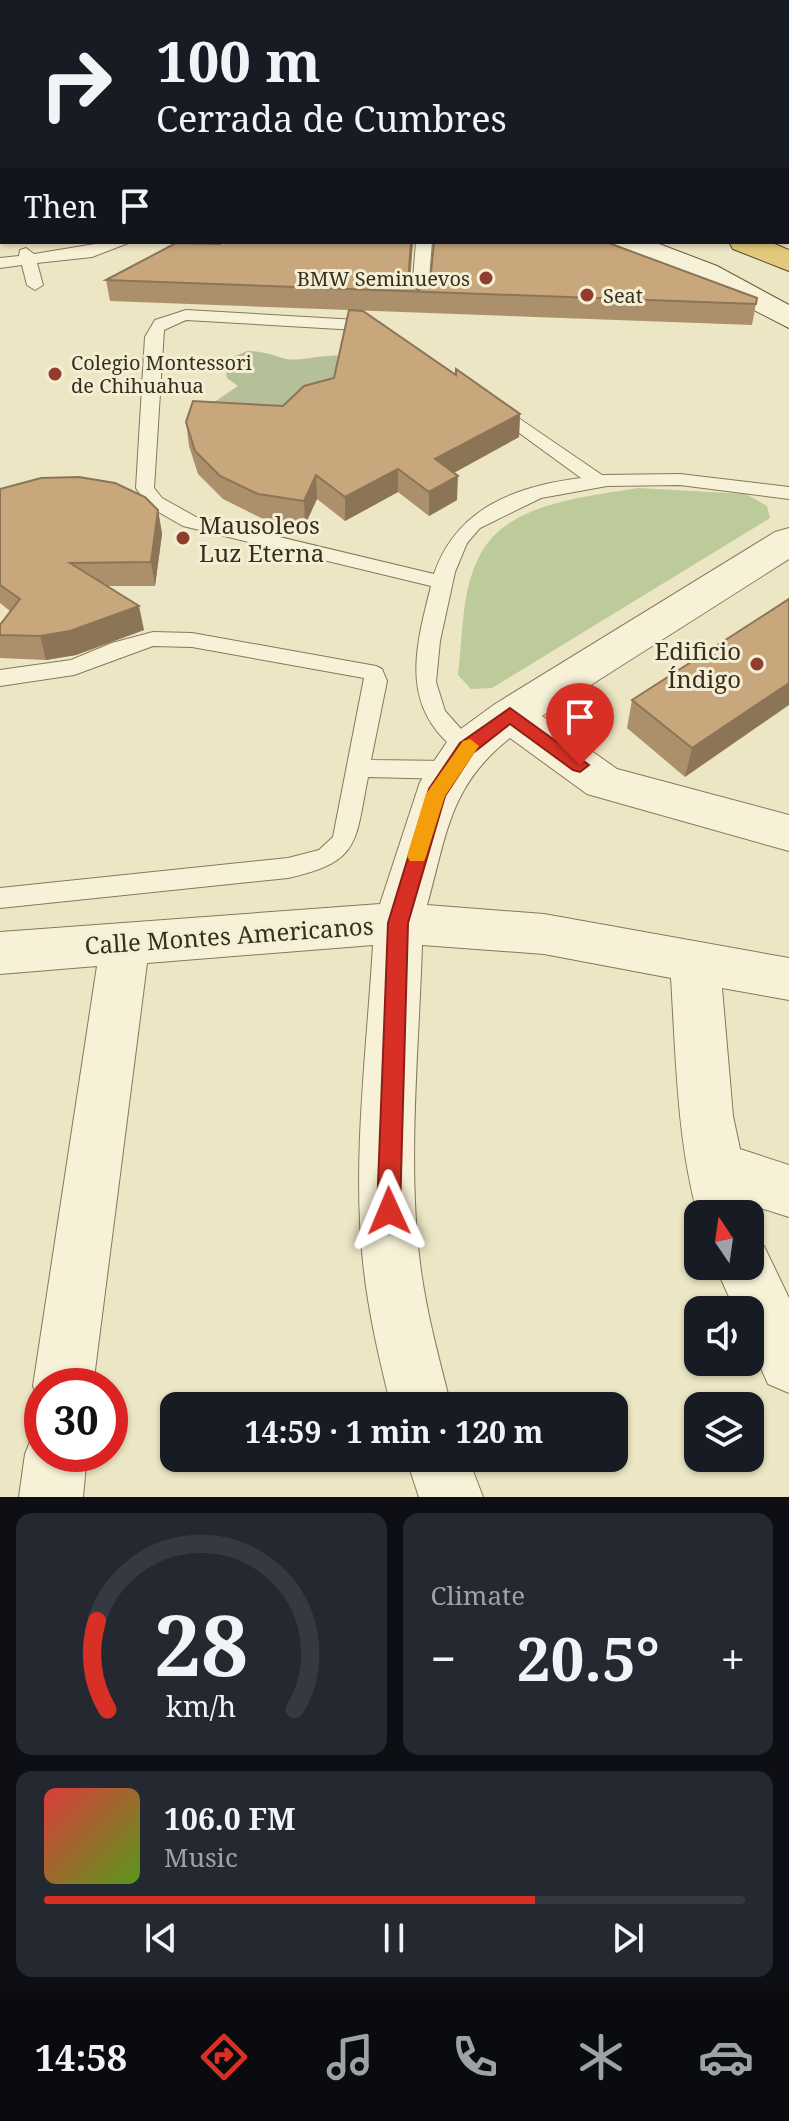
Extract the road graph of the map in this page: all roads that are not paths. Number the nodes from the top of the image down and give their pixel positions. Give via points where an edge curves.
1 (63, 244) edge
2 (117, 244) edge
3 (424, 244) edge
4 (631, 244) edge
5 (748, 244) edge
6 (27, 257) junction
7 (0, 262) edge
8 (789, 262) edge
9 (35, 285) dead end
10 (419, 304) edge
11 (789, 318) edge
12 (395, 335) edge
13 (485, 400) edge
14 (600, 482) junction
15 (789, 493) edge
16 (784, 551) edge
17 (441, 582) junction
18 (0, 678) edge
19 (510, 715) junction
20 (458, 759) junction
21 (360, 768) junction
22 (789, 833) edge
23 (0, 898) edge
24 (398, 923) junction
25 (125, 942) junction
26 (62, 947) junction
27 (0, 953) edge
28 (695, 961) junction
29 (789, 979) edge
30 (0, 983) edge
31 (719, 1190) edge
32 (789, 1191) edge
33 (750, 1280) edge
34 (789, 1363) edge
35 (66, 1368) edge
36 (418, 1392) edge
37 (54, 1472) edge
38 (442, 1472) edge
39 (51, 1497) edge
40 (451, 1497) edge

1 - 6 lane
2 - 6 lane via 92,252
3 - 10 lane
4 - 11 street via 706,273
5 - 8 highway
6 - 7 lane
6 - 9 lane
12 - 17 lane via 350,323 186,315 163,322 153,337 145,488 170,514 190,522
13 - 14 lane
14 - 15 lane via 708,480
14 - 17 lane via 556,488 484,516 467,528
16 - 19 street
17 - 20 lane via 426,679 436,716
18 - 21 lane via 65,669 153,639 192,640 369,671 376,681
19 - 20 street
19 - 22 street via 603,782
20 - 21 lane
20 - 24 street via 427,819
21 - 23 lane via 344,839 325,859 288,868
24 - 25 street, Calle Montes Americanos
24 - 28 street, Calle Montes Americanos via 544,934
24 - 36 street via 388,1187 391,1260
25 - 26 street, Calle Montes Americanos
25 - 35 street
26 - 27 street, Calle Montes Americanos
26 - 30 street
28 - 29 street, Calle Montes Americanos
28 - 31 street
31 - 32 street
33 - 34 street
37 - 39 street
38 - 40 street

